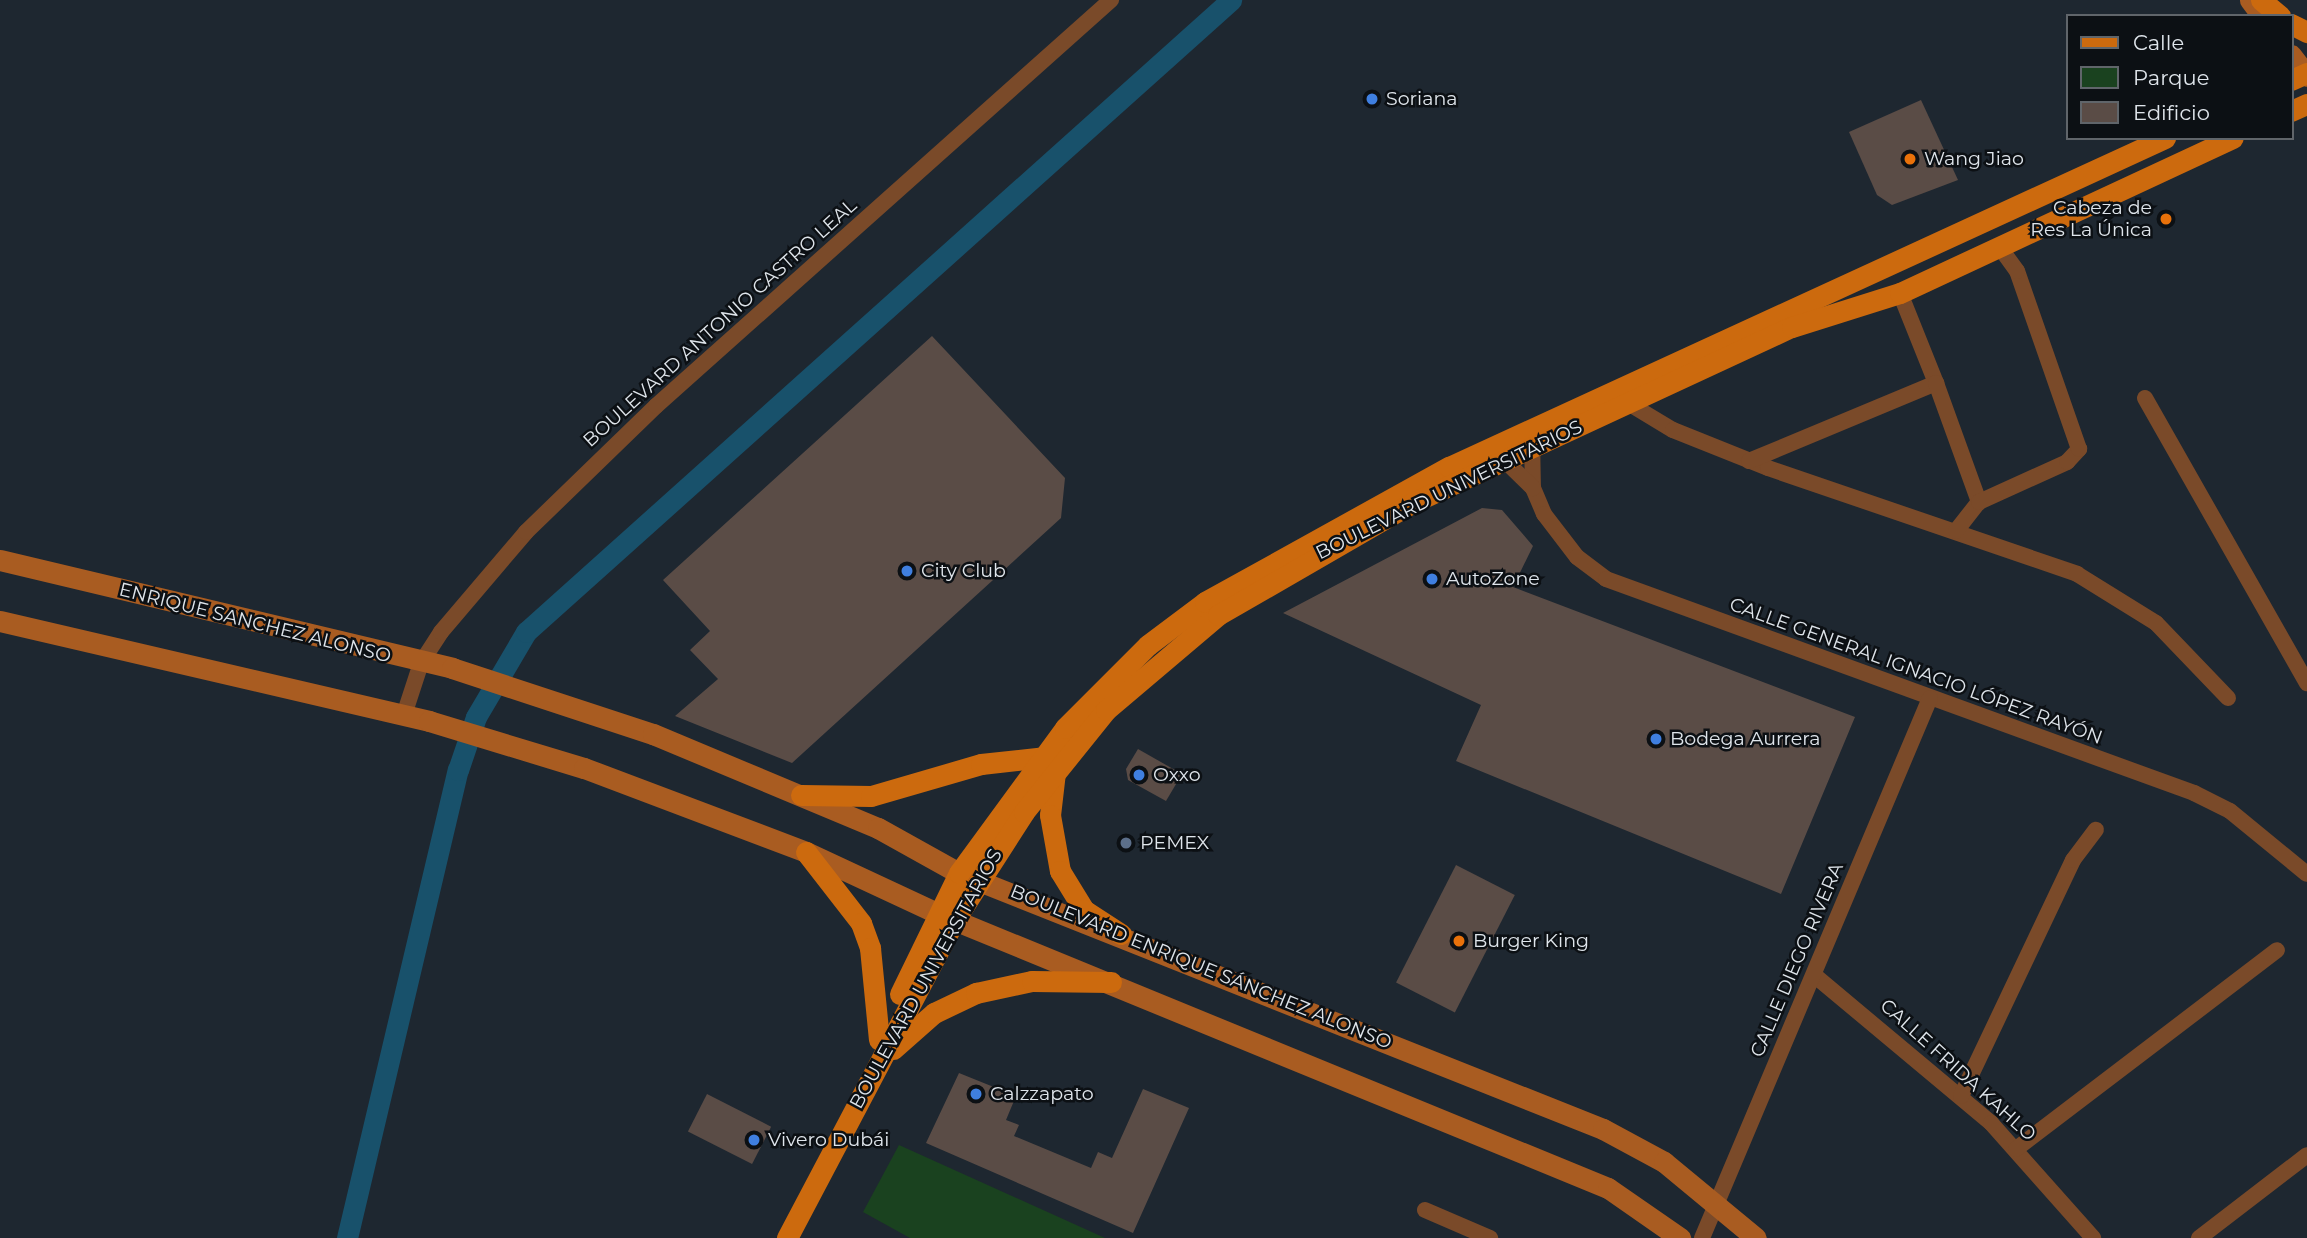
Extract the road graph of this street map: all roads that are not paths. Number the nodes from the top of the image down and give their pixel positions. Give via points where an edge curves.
1 (1111, 0) edge
2 (2260, 0) edge
3 (2278, 14) edge
4 (2293, 58) edge
5 (2303, 76) edge
6 (2161, 140) edge
7 (2229, 140) edge
8 (2000, 248) junction
9 (1900, 293) junction
10 (1789, 320) junction
11 (1936, 383) junction
12 (2145, 398) dead end
13 (1628, 403) junction
14 (1533, 439) junction
15 (1498, 454) junction
16 (1749, 461) junction
17 (1533, 488) junction
18 (1979, 502) junction
19 (1956, 531) junction
20 (0, 561) edge
21 (0, 621) edge
22 (421, 663) junction
23 (2307, 683) edge
24 (509, 687) joint
25 (1930, 698) junction
26 (2228, 698) dead end
27 (404, 715) junction
28 (1050, 762) junction
29 (801, 795) junction
30 (2096, 830) dead end
31 (806, 852) junction
32 (959, 873) junction
33 (2307, 874) edge
34 (980, 879) junction
35 (947, 916) junction
36 (1121, 934) junction
37 (2277, 950) dead end
38 (1814, 975) junction
39 (1111, 982) junction
40 (879, 1040) junction
41 (873, 1071) junction
42 (1962, 1096) junction
43 (2016, 1149) junction
44 (2307, 1155) edge
45 (1717, 1203) junction
46 (1425, 1210) dead end
47 (785, 1238) edge
48 (1490, 1238) edge
49 (1680, 1238) edge
50 (1702, 1238) edge
51 (1756, 1238) edge
52 (2093, 1238) edge
53 (2199, 1238) edge

1 - 22 street, BOULEVARD ANTONIO CASTRO LEAL via 656,405 495,564
2 - 3 main road
4 - 5 street
6 - 10 main road, BOULEVARD UNIVERSITARIOS
7 - 8 main road, BOULEVARD UNIVERSITARIOS
8 - 9 main road, BOULEVARD UNIVERSITARIOS
8 - 18 street via 2022,284 2078,449 2067,462
9 - 10 main road, BOULEVARD UNIVERSITARIOS
9 - 11 street
10 - 13 main road, BOULEVARD UNIVERSITARIOS
10 - 14 main road, BOULEVARD UNIVERSITARIOS
11 - 16 street
11 - 18 street
12 - 23 street
13 - 14 main road, BOULEVARD UNIVERSITARIOS
13 - 16 street
14 - 15 main road, BOULEVARD UNIVERSITARIOS
14 - 17 street
15 - 17 street
15 - 28 main road, BOULEVARD UNIVERSITARIOS via 1332,526 1205,602 1094,696
16 - 19 street
17 - 25 street, CALLE GENERAL IGNACIO LÓPEZ RAYÓN via 1566,546 1606,579
18 - 19 street
19 - 26 street via 2037,557 2134,607 2181,646
20 - 22 street, ENRIQUE SANCHEZ ALONSO
21 - 27 street
22 - 24 street, ENRIQUE SANCHEZ ALONSO
22 - 27 street, BOULEVARD ANTONIO CASTRO LEAL
24 - 29 street, BOULEVARD ENRIQUE SÁNCHEZ ALONSO via 653,734
25 - 33 street, CALLE GENERAL IGNACIO LÓPEZ RAYÓN via 2194,793 2230,811
25 - 38 street, CALLE DIEGO RIVERA
27 - 31 street via 488,738
28 - 29 main road via 981,764 871,796
28 - 32 main road, BOULEVARD UNIVERSITARIOS
28 - 34 main road, BOULEVARD UNIVERSITARIOS
28 - 36 main road via 1050,815 1060,871 1084,910
29 - 32 street, BOULEVARD ENRIQUE SÁNCHEZ ALONSO
30 - 42 street via 2073,860
31 - 35 street
31 - 40 main road via 861,923 870,948
32 - 34 street, BOULEVARD ENRIQUE SÁNCHEZ ALONSO
32 - 35 main road, BOULEVARD UNIVERSITARIOS
34 - 35 main road, BOULEVARD UNIVERSITARIOS
34 - 36 street, BOULEVARD ENRIQUE SÁNCHEZ ALONSO
35 - 39 street
35 - 40 main road, BOULEVARD UNIVERSITARIOS
35 - 41 main road, BOULEVARD UNIVERSITARIOS
36 - 45 street, BOULEVARD ENRIQUE SÁNCHEZ ALONSO via 1603,1129 1664,1162
37 - 43 street
38 - 42 street, CALLE FRIDA KAHLO
38 - 45 street, CALLE DIEGO RIVERA
39 - 41 main road via 1032,981 976,993 905,1034
39 - 49 street via 1608,1188
40 - 47 main road, BOULEVARD UNIVERSITARIOS
41 - 47 main road, BOULEVARD UNIVERSITARIOS
42 - 43 street, CALLE FRIDA KAHLO
43 - 52 street, CALLE FRIDA KAHLO
44 - 53 street
45 - 50 street, CALLE DIEGO RIVERA
45 - 51 street, BOULEVARD ENRIQUE SÁNCHEZ ALONSO
46 - 48 street

